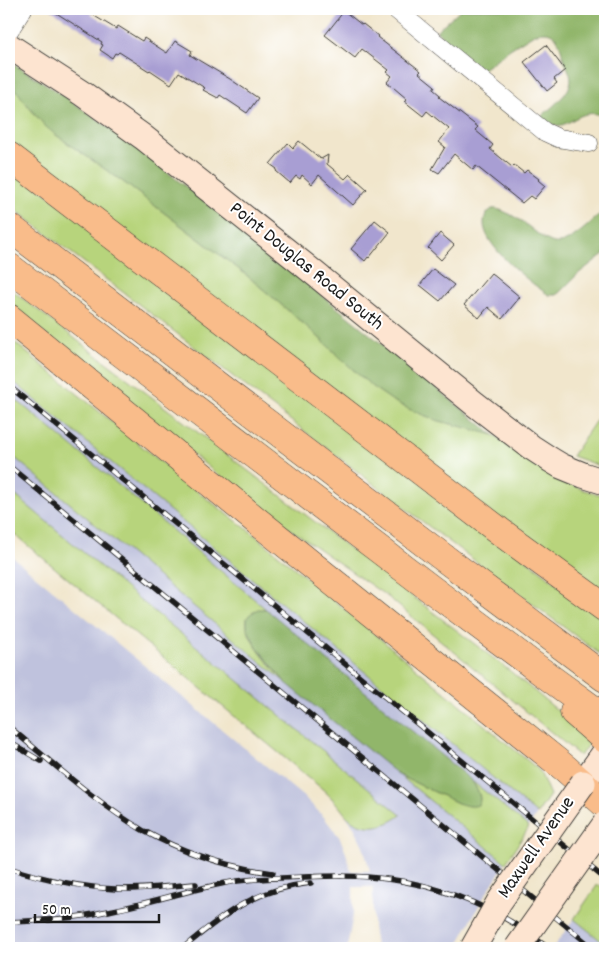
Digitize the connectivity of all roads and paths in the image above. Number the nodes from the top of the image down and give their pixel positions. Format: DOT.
graph roads {
  1 [pos="23,9"];
  2 [pos="395,9"];
  3 [pos="9,31"];
  4 [pos="9,46"];
  5 [pos="589,143"];
  6 [pos="9,156"];
  7 [pos="9,226"];
  8 [pos="9,267"];
  9 [pos="9,318"];
  10 [pos="605,482"];
  11 [pos="431,589"];
  12 [pos="605,608"];
  13 [pos="605,678"];
  14 [pos="605,718"];
  15 [pos="605,739"];
  16 [pos="605,752"];
  17 [pos="582,783"];
  18 [pos="605,804"];
  19 [pos="605,824"];
  20 [pos="473,948"];
  21 [pos="517,948"];
  1 -- 3 [label="street"];
  2 -- 5 [label="street"];
  4 -- 10 [label="street, Point Douglas Road South"];
  6 -- 12 [label="highway"];
  7 -- 13 [label="highway"];
  8 -- 11 [label="highway"];
  9 -- 17 [label="highway"];
  11 -- 14 [label="highway"];
  11 -- 15 [label="highway"];
  16 -- 17 [label="street, Maxwell Avenue"];
  17 -- 18 [label="highway"];
  17 -- 20 [label="street, Maxwell Avenue, bridge"];
  19 -- 21 [label="street, Maxwell Avenue, bridge"];
}
